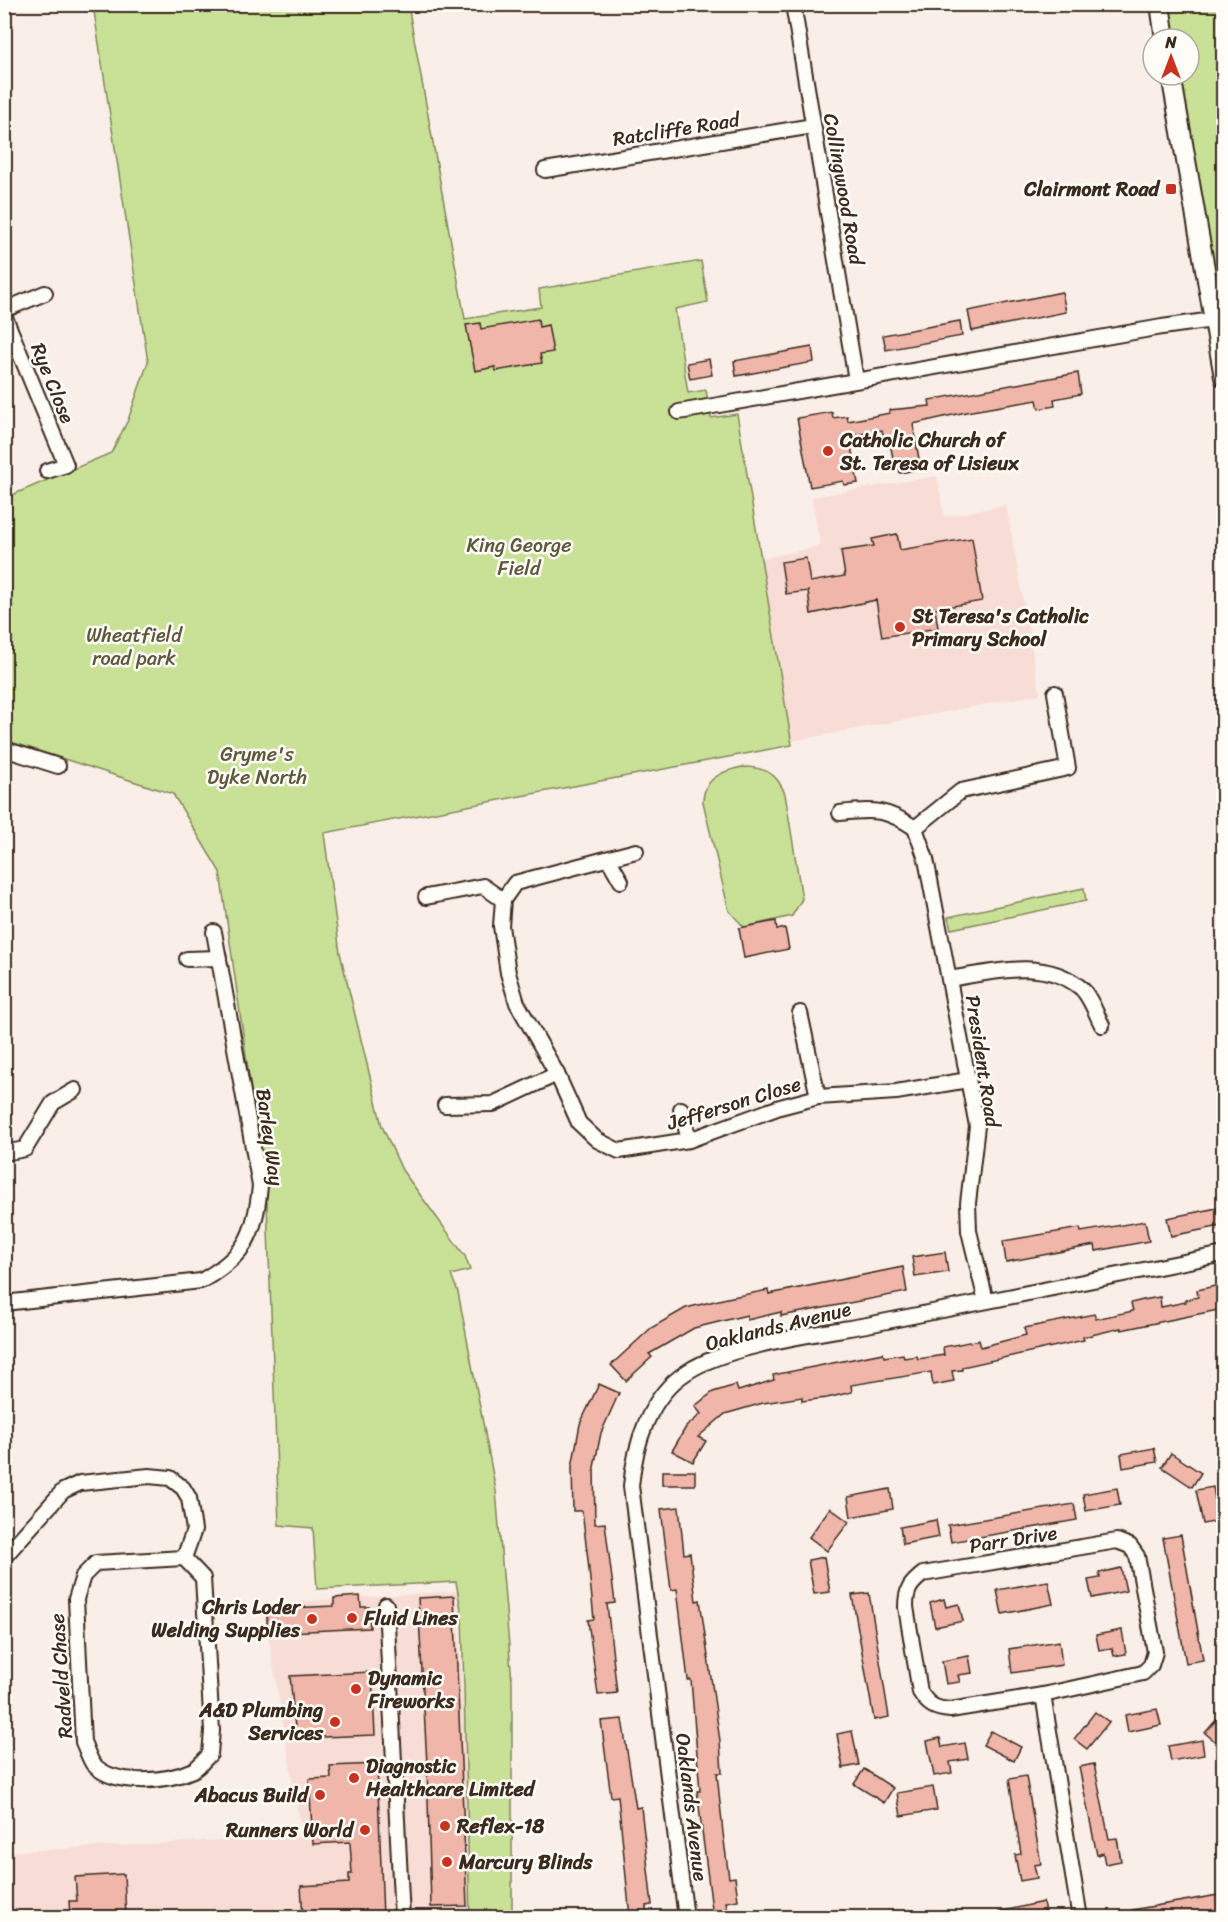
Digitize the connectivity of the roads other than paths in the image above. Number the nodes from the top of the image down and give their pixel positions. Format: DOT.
graph roads {
  1 [pos="793,4"];
  2 [pos="1160,4"];
  3 [pos="1164,27"];
  4 [pos="1173,87"];
  5 [pos="813,126"];
  6 [pos="545,170"];
  7 [pos="45,293"];
  8 [pos="4,310"];
  9 [pos="4,315"];
  10 [pos="1213,320"];
  11 [pos="1224,377"];
  12 [pos="856,380"];
  13 [pos="679,412"];
  14 [pos="47,471"];
  15 [pos="1055,693"];
  16 [pos="4,749"];
  17 [pos="58,766"];
  18 [pos="840,813"];
  19 [pos="915,828"];
  20 [pos="636,851"];
  21 [pos="609,860"];
  22 [pos="621,881"];
  23 [pos="426,897"];
  24 [pos="503,900"];
  25 [pos="214,932"];
  26 [pos="219,958"];
  27 [pos="187,959"];
  28 [pos="950,979"];
  29 [pos="800,1013"];
  30 [pos="1102,1025"];
  31 [pos="557,1074"];
  32 [pos="968,1080"];
  33 [pos="75,1090"];
  34 [pos="818,1097"];
  35 [pos="445,1105"];
  36 [pos="681,1109"];
  37 [pos="689,1140"];
  38 [pos="4,1153"];
  39 [pos="1224,1254"];
  40 [pos="986,1301"];
  41 [pos="4,1303"];
  42 [pos="4,1557"];
  43 [pos="184,1558"];
  44 [pos="386,1605"];
  45 [pos="1043,1695"];
  46 [pos="402,1917"];
  47 [pos="686,1917"];
  48 [pos="1080,1917"];
  1 -- 5 [label="street, Collingwood Road"];
  2 -- 3 [label="street"];
  4 -- 10 [label="street"];
  5 -- 6 [label="street, Ratcliffe Road"];
  5 -- 12 [label="street, Collingwood Road"];
  7 -- 8 [label="street"];
  9 -- 14 [label="street, Rye Close"];
  10 -- 11 [label="street"];
  10 -- 12 [label="street"];
  12 -- 13 [label="street"];
  15 -- 19 [label="street"];
  16 -- 17 [label="street"];
  18 -- 19 [label="street"];
  19 -- 28 [label="street, President Road"];
  20 -- 21 [label="street"];
  21 -- 22 [label="street"];
  21 -- 24 [label="street"];
  23 -- 24 [label="street"];
  24 -- 31 [label="street, Jefferson Close"];
  25 -- 26 [label="street, Barley Way"];
  26 -- 27 [label="street"];
  26 -- 41 [label="street, Barley Way"];
  28 -- 30 [label="street"];
  28 -- 32 [label="street, President Road"];
  29 -- 34 [label="street"];
  31 -- 35 [label="street"];
  31 -- 37 [label="street, Jefferson Close"];
  32 -- 34 [label="street, Jefferson Close"];
  32 -- 40 [label="street, President Road"];
  33 -- 38 [label="street"];
  34 -- 37 [label="street, Jefferson Close"];
  36 -- 37 [label="street"];
  39 -- 40 [label="street, Oaklands Avenue"];
  40 -- 47 [label="street, Oaklands Avenue"];
  42 -- 43 [label="street"];
  43 -- 43 [label="street, Radveld Chase"];
  44 -- 46 [label="street"];
  45 -- 45 [label="street, Parr Drive"];
  45 -- 48 [label="street"];
}
